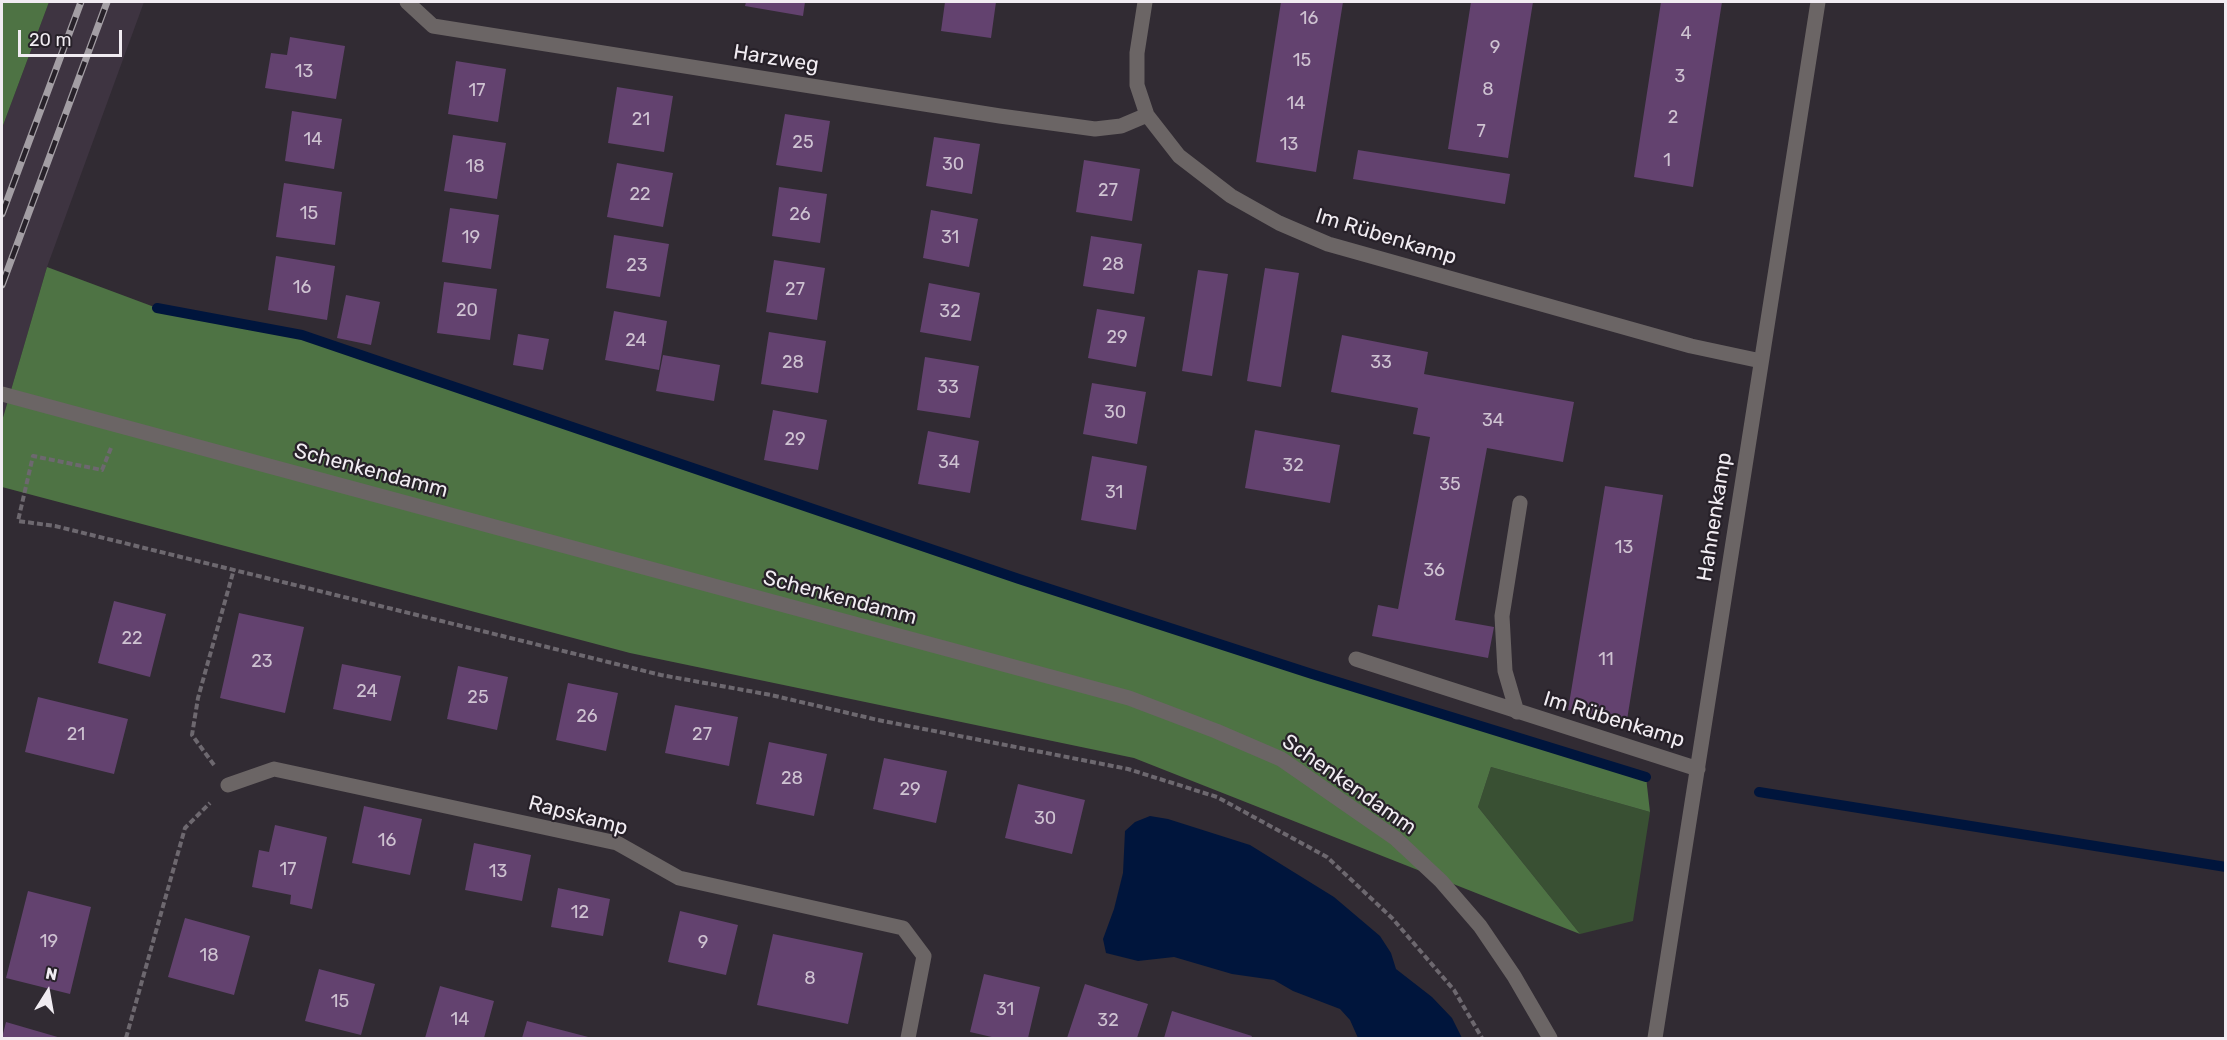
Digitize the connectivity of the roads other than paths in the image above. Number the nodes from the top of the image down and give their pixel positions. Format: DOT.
graph roads {
  1 [pos="406,2"];
  2 [pos="1145,2"];
  3 [pos="1818,2"];
  4 [pos="1147,115"];
  5 [pos="1761,361"];
  6 [pos="2,393"];
  7 [pos="1520,503"];
  8 [pos="1356,659"];
  9 [pos="1517,712"];
  10 [pos="1698,769"];
  11 [pos="228,785"];
  12 [pos="908,1038"];
  13 [pos="1550,1038"];
  14 [pos="1655,1038"];
  1 -- 4 [label="street, Harzweg"];
  2 -- 4 [label="street, Im Rübenkamp"];
  3 -- 5 [label="street, Hahnenkamp"];
  4 -- 5 [label="street, Im Rübenkamp"];
  5 -- 10 [label="street, Hahnenkamp"];
  6 -- 13 [label="street, Schenkendamm"];
  7 -- 9 [label="street, Im Rübenkamp"];
  8 -- 9 [label="street, Im Rübenkamp"];
  9 -- 10 [label="street, Im Rübenkamp"];
  10 -- 14 [label="street, Hahnenkamp"];
  11 -- 12 [label="street, Rapskamp"];
}
